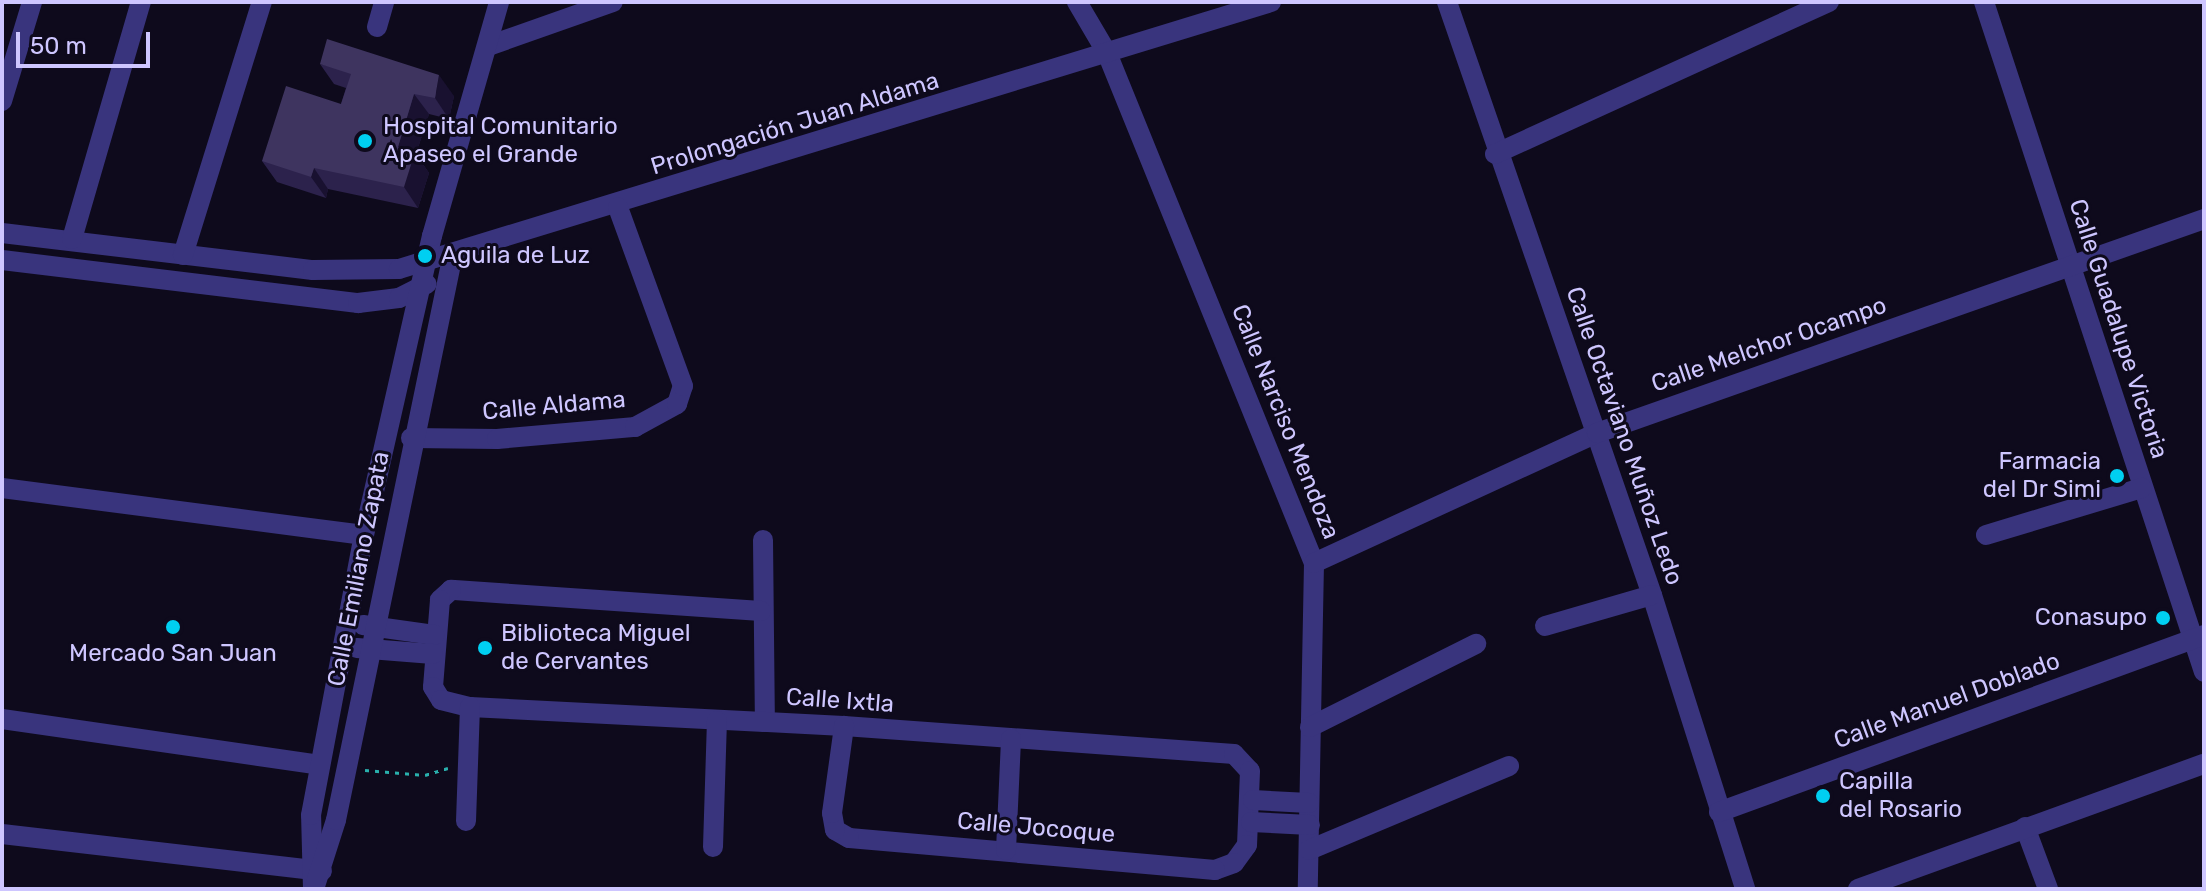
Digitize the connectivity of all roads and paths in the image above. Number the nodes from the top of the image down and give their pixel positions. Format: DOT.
graph roads {
  1 [pos="32,2"];
  2 [pos="141,2"];
  3 [pos="262,2"];
  4 [pos="384,2"];
  5 [pos="499,2"];
  6 [pos="613,2"];
  7 [pos="1077,2"];
  8 [pos="1271,2"];
  9 [pos="1447,2"];
  10 [pos="1829,2"];
  11 [pos="1984,2"];
  12 [pos="377,27"];
  13 [pos="491,45"];
  14 [pos="1107,53"];
  15 [pos="2,101"];
  16 [pos="1495,154"];
  17 [pos="618,207"];
  18 [pos="2204,219"];
  19 [pos="2,233"];
  20 [pos="432,236"];
  21 [pos="72,239"];
  22 [pos="183,255"];
  23 [pos="452,259"];
  24 [pos="2,260"];
  25 [pos="427,263"];
  26 [pos="2070,266"];
  27 [pos="420,289"];
  28 [pos="1597,433"];
  29 [pos="411,438"];
  30 [pos="2,488"];
  31 [pos="2142,488"];
  32 [pos="364,535"];
  33 [pos="1986,535"];
  34 [pos="763,540"];
  35 [pos="1314,563"];
  36 [pos="1652,595"];
  37 [pos="761,611"];
  38 [pos="351,624"];
  39 [pos="1545,626"];
  40 [pos="373,627"];
  41 [pos="2199,637"];
  42 [pos="434,644"];
  43 [pos="1476,644"];
  44 [pos="346,645"];
  45 [pos="370,651"];
  46 [pos="2204,672"];
  47 [pos="470,707"];
  48 [pos="2,719"];
  49 [pos="717,721"];
  50 [pos="765,722"];
  51 [pos="844,726"];
  52 [pos="1310,727"];
  53 [pos="1011,739"];
  54 [pos="467,763"];
  55 [pos="2204,764"];
  56 [pos="320,765"];
  57 [pos="1509,766"];
  58 [pos="345,768"];
  59 [pos="1253,800"];
  60 [pos="1309,803"];
  61 [pos="1719,812"];
  62 [pos="466,821"];
  63 [pos="1251,822"];
  64 [pos="1310,825"];
  65 [pos="2025,827"];
  66 [pos="2,834"];
  67 [pos="713,847"];
  68 [pos="1006,850"];
  69 [pos="1309,850"];
  70 [pos="314,880"];
  71 [pos="1308,889"];
  72 [pos="1745,889"];
  73 [pos="1858,889"];
  74 [pos="2048,889"];
  1 -- 15 [label="street"];
  2 -- 21 [label="street"];
  3 -- 22 [label="street"];
  4 -- 12 [label="street"];
  5 -- 13 [label="street, Calle Emiliano Zapata"];
  6 -- 13 [label="street"];
  7 -- 14 [label="street, Calle Narciso Mendoza"];
  8 -- 14 [label="street, Prolongación Juan Aldama"];
  9 -- 16 [label="street, Calle Octaviano Muñoz Ledo"];
  10 -- 16 [label="street"];
  11 -- 26 [label="street, Calle Guadalupe Victoria"];
  13 -- 20 [label="street, Calle Emiliano Zapata"];
  14 -- 17 [label="street, Prolongación Juan Aldama"];
  14 -- 35 [label="street, Calle Narciso Mendoza"];
  16 -- 28 [label="street, Calle Octaviano Muñoz Ledo"];
  17 -- 23 [label="street, Prolongación Juan Aldama"];
  17 -- 29 [label="street, Calle Aldama"];
  18 -- 26 [label="street, Calle Melchor Ocampo"];
  19 -- 21 [label="street, Prolongación Juan Aldama"];
  20 -- 23 [label="street"];
  20 -- 25 [label="street, Calle Emiliano Zapata"];
  21 -- 22 [label="street, Prolongación Juan Aldama"];
  22 -- 25 [label="street, Prolongación Juan Aldama"];
  23 -- 25 [label="street, Prolongación Juan Aldama"];
  23 -- 27 [label="street, Prolongación Juan Aldama"];
  23 -- 29 [label="street, Calle Emiliano Zapata"];
  24 -- 27 [label="street"];
  25 -- 27 [label="street, Calle Emiliano Zapata"];
  26 -- 28 [label="street, Calle Melchor Ocampo"];
  26 -- 31 [label="street, Calle Guadalupe Victoria"];
  27 -- 32 [label="street, Calle Emiliano Zapata"];
  28 -- 35 [label="street, Calle Melchor Ocampo"];
  28 -- 36 [label="street, Calle Octaviano Muñoz Ledo"];
  29 -- 40 [label="street, Calle Emiliano Zapata"];
  30 -- 32 [label="street"];
  31 -- 33 [label="street"];
  31 -- 41 [label="street, Calle Guadalupe Victoria"];
  32 -- 38 [label="street, Calle Emiliano Zapata"];
  34 -- 37 [label="street"];
  35 -- 52 [label="street, Calle Narciso Mendoza"];
  36 -- 39 [label="street"];
  36 -- 61 [label="street, Calle Octaviano Muñoz Ledo"];
  37 -- 42 [label="street"];
  37 -- 50 [label="street"];
  38 -- 40 [label="street"];
  38 -- 44 [label="street, Calle Emiliano Zapata"];
  40 -- 42 [label="street"];
  40 -- 45 [label="street, Calle Emiliano Zapata"];
  41 -- 46 [label="street, Calle Guadalupe Victoria"];
  41 -- 61 [label="street, Calle Manuel Doblado"];
  42 -- 45 [label="street"];
  42 -- 47 [label="street, Calle Ixtla"];
  43 -- 52 [label="street"];
  44 -- 45 [label="street"];
  44 -- 56 [label="street, Calle Emiliano Zapata"];
  45 -- 58 [label="street, Calle Emiliano Zapata"];
  47 -- 49 [label="street, Calle Ixtla"];
  47 -- 54 [label="street"];
  48 -- 56 [label="street"];
  49 -- 50 [label="street, Calle Ixtla"];
  49 -- 67 [label="street"];
  50 -- 51 [label="street, Calle Ixtla"];
  51 -- 53 [label="street, Calle Ixtla"];
  51 -- 68 [label="street, Calle Jocoque"];
  52 -- 60 [label="street, Calle Narciso Mendoza"];
  53 -- 59 [label="street, Calle Ixtla"];
  53 -- 68 [label="street"];
  54 -- 58 [label="path"];
  54 -- 62 [label="street"];
  55 -- 65 [label="street"];
  56 -- 70 [label="street, Calle Emiliano Zapata"];
  57 -- 69 [label="street"];
  58 -- 70 [label="street, Calle Emiliano Zapata"];
  59 -- 60 [label="street"];
  59 -- 63 [label="street"];
  60 -- 64 [label="street, Calle Narciso Mendoza"];
  61 -- 72 [label="street, Calle Octaviano Muñoz Ledo"];
  63 -- 64 [label="street"];
  63 -- 68 [label="street, Calle Jocoque"];
  64 -- 69 [label="street, Calle Narciso Mendoza"];
  65 -- 73 [label="street"];
  65 -- 74 [label="street"];
  66 -- 70 [label="street"];
  69 -- 71 [label="street, Calle Narciso Mendoza"];
}
